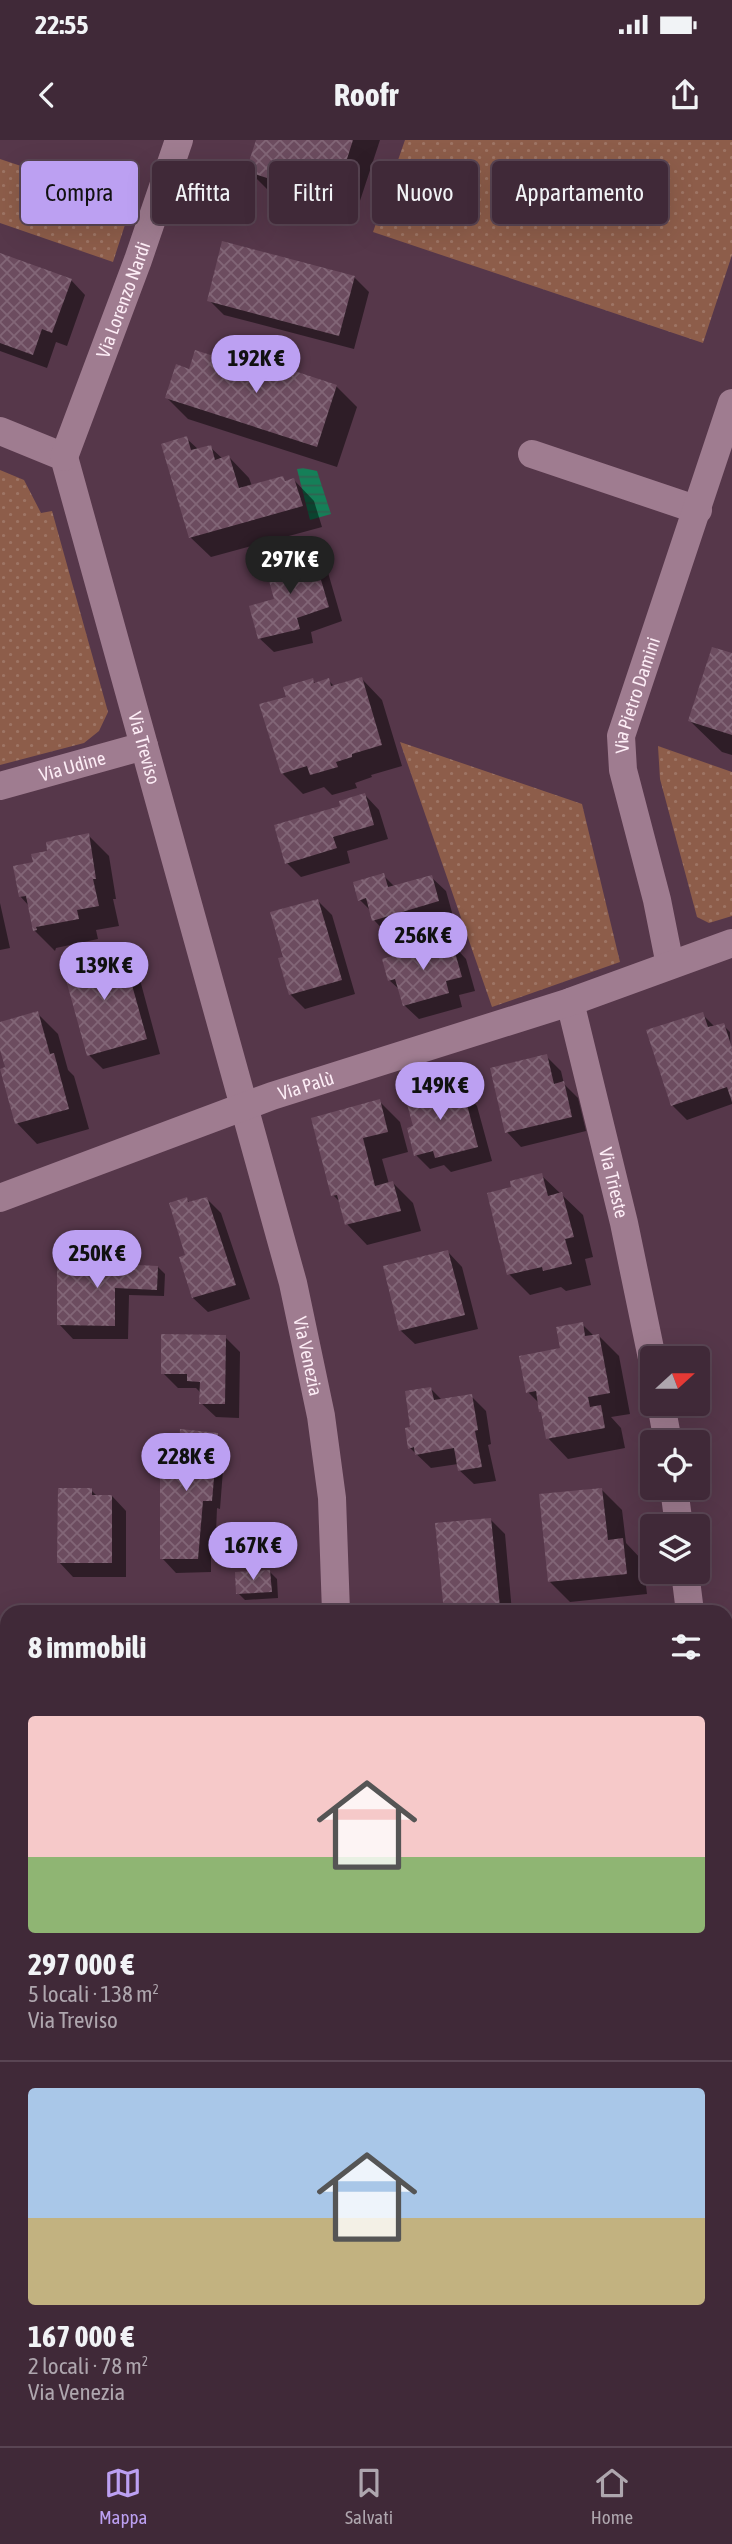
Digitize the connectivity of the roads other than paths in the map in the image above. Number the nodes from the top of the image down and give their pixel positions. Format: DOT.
graph roads {
  1 [pos="179,140"];
  2 [pos="732,403"];
  3 [pos="0,431"];
  4 [pos="532,454"];
  5 [pos="64,457"];
  6 [pos="698,510"];
  7 [pos="144,746"];
  8 [pos="0,786"];
  9 [pos="732,943"];
  10 [pos="670,964"];
  11 [pos="570,1002"];
  12 [pos="244,1106"];
  13 [pos="0,1198"];
  14 [pos="649,1346"];
  15 [pos="686,1584"];
  16 [pos="336,1605"];
  17 [pos="689,1605"];
  1 -- 5 [label="street, Via Lorenzo Nardi"];
  2 -- 6 [label="street, Via Pietro Damini"];
  3 -- 5 [label="street"];
  4 -- 6 [label="street"];
  5 -- 7 [label="street, Via Treviso"];
  6 -- 10 [label="street, Via Pietro Damini"];
  7 -- 8 [label="street, Via Udine"];
  7 -- 12 [label="street, Via Treviso"];
  9 -- 10 [label="street, Via Palù"];
  10 -- 11 [label="street, Via Palù"];
  11 -- 12 [label="street, Via Palù"];
  11 -- 14 [label="street, Via Trieste"];
  12 -- 13 [label="street, Via Palù"];
  12 -- 16 [label="street, Via Venezia"];
  15 -- 17 [label="street"];
}
